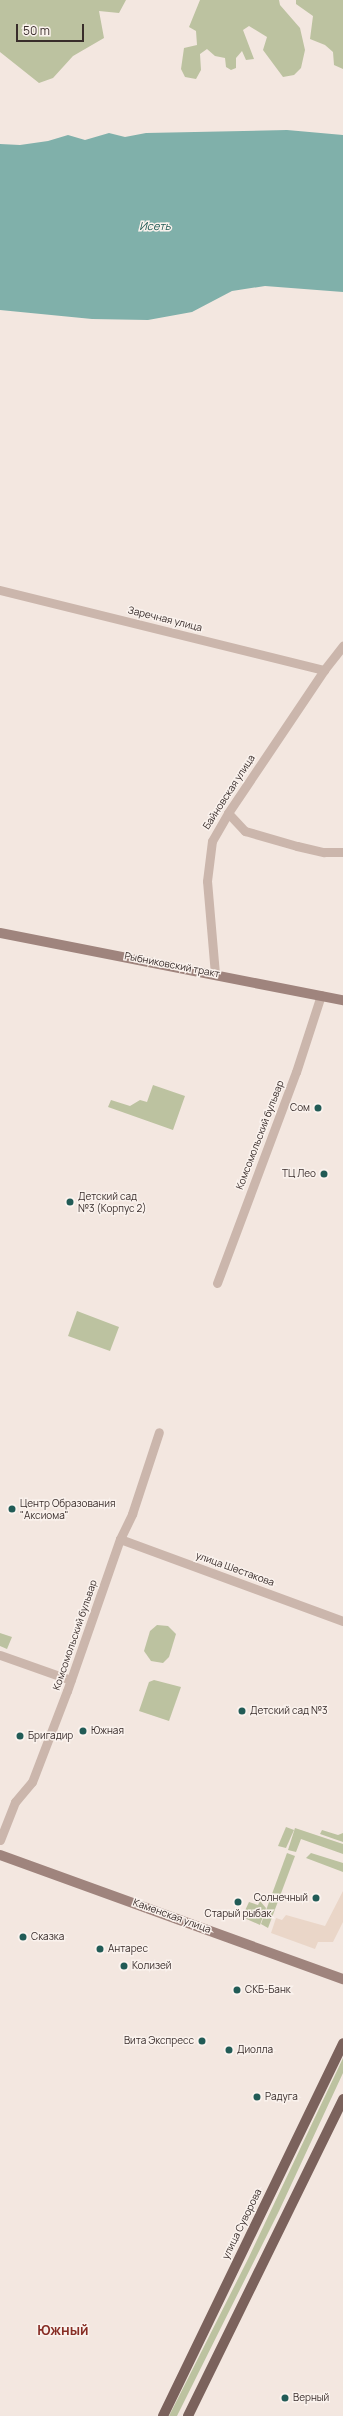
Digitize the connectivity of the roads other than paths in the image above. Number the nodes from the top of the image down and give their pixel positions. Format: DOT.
graph roads {
  1 [pos="0,590"];
  2 [pos="343,646"];
  3 [pos="324,670"];
  4 [pos="228,812"];
  5 [pos="343,852"];
  6 [pos="0,933"];
  7 [pos="215,974"];
  8 [pos="320,995"];
  9 [pos="343,1000"];
  10 [pos="217,1283"];
  11 [pos="159,1432"];
  12 [pos="120,1539"];
  13 [pos="343,1620"];
  14 [pos="0,1655"];
  15 [pos="71,1680"];
  16 [pos="0,1840"];
  17 [pos="0,1855"];
  18 [pos="343,1979"];
  19 [pos="343,2043"];
  20 [pos="343,2099"];
  21 [pos="163,2416"];
  22 [pos="188,2416"];
  1 -- 3 [label="street, Заречная улица"];
  2 -- 3 [label="street, Байновская улица"];
  3 -- 4 [label="street, Байновская улица"];
  4 -- 5 [label="street"];
  4 -- 7 [label="street, Байновская улица"];
  6 -- 7 [label="street, Рыбниковский тракт"];
  7 -- 8 [label="street, Рыбниковский тракт"];
  8 -- 9 [label="street, Рыбниковский тракт"];
  8 -- 10 [label="street, Комсомольский бульвар"];
  11 -- 12 [label="street, Комсомольский бульвар"];
  12 -- 13 [label="street, улица Шестакова"];
  12 -- 15 [label="street, Комсомольский бульвар"];
  14 -- 15 [label="street"];
  15 -- 16 [label="street, Комсомольский бульвар"];
  17 -- 18 [label="street, Каменская улица"];
  19 -- 21 [label="main road, улица Суворова"];
  20 -- 22 [label="main road"];
}
